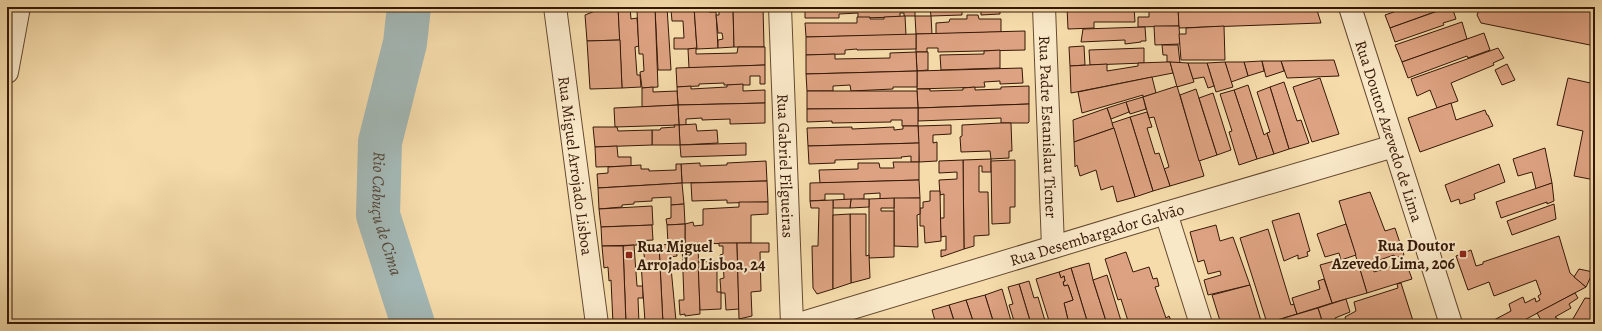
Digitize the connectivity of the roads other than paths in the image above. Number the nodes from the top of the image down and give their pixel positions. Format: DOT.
graph roads {
  1 [pos="19,7"];
  2 [pos="555,7"];
  3 [pos="780,7"];
  4 [pos="1044,7"];
  5 [pos="1350,7"];
  6 [pos="7,72"];
  7 [pos="1394,146"];
  8 [pos="1166,213"];
  9 [pos="1053,247"];
  10 [pos="597,324"];
  11 [pos="792,324"];
  12 [pos="799,324"];
  13 [pos="1201,324"];
  14 [pos="1451,324"];
  1 -- 6 [label="street"];
  2 -- 10 [label="street, Rua Miguel Arrojado Lisboa"];
  3 -- 11 [label="street, Rua Gabriel Filgueiras"];
  4 -- 9 [label="street, Rua Padre Estanislau Ticner"];
  5 -- 7 [label="street, Rua Doutor Azevedo de Lima"];
  7 -- 8 [label="street, Rua Desembargador Galvão"];
  7 -- 14 [label="street, Rua Doutor Azevedo de Lima"];
  8 -- 9 [label="street, Rua Desembargador Galvão"];
  8 -- 13 [label="street"];
  9 -- 12 [label="street, Rua Desembargador Galvão"];
}
